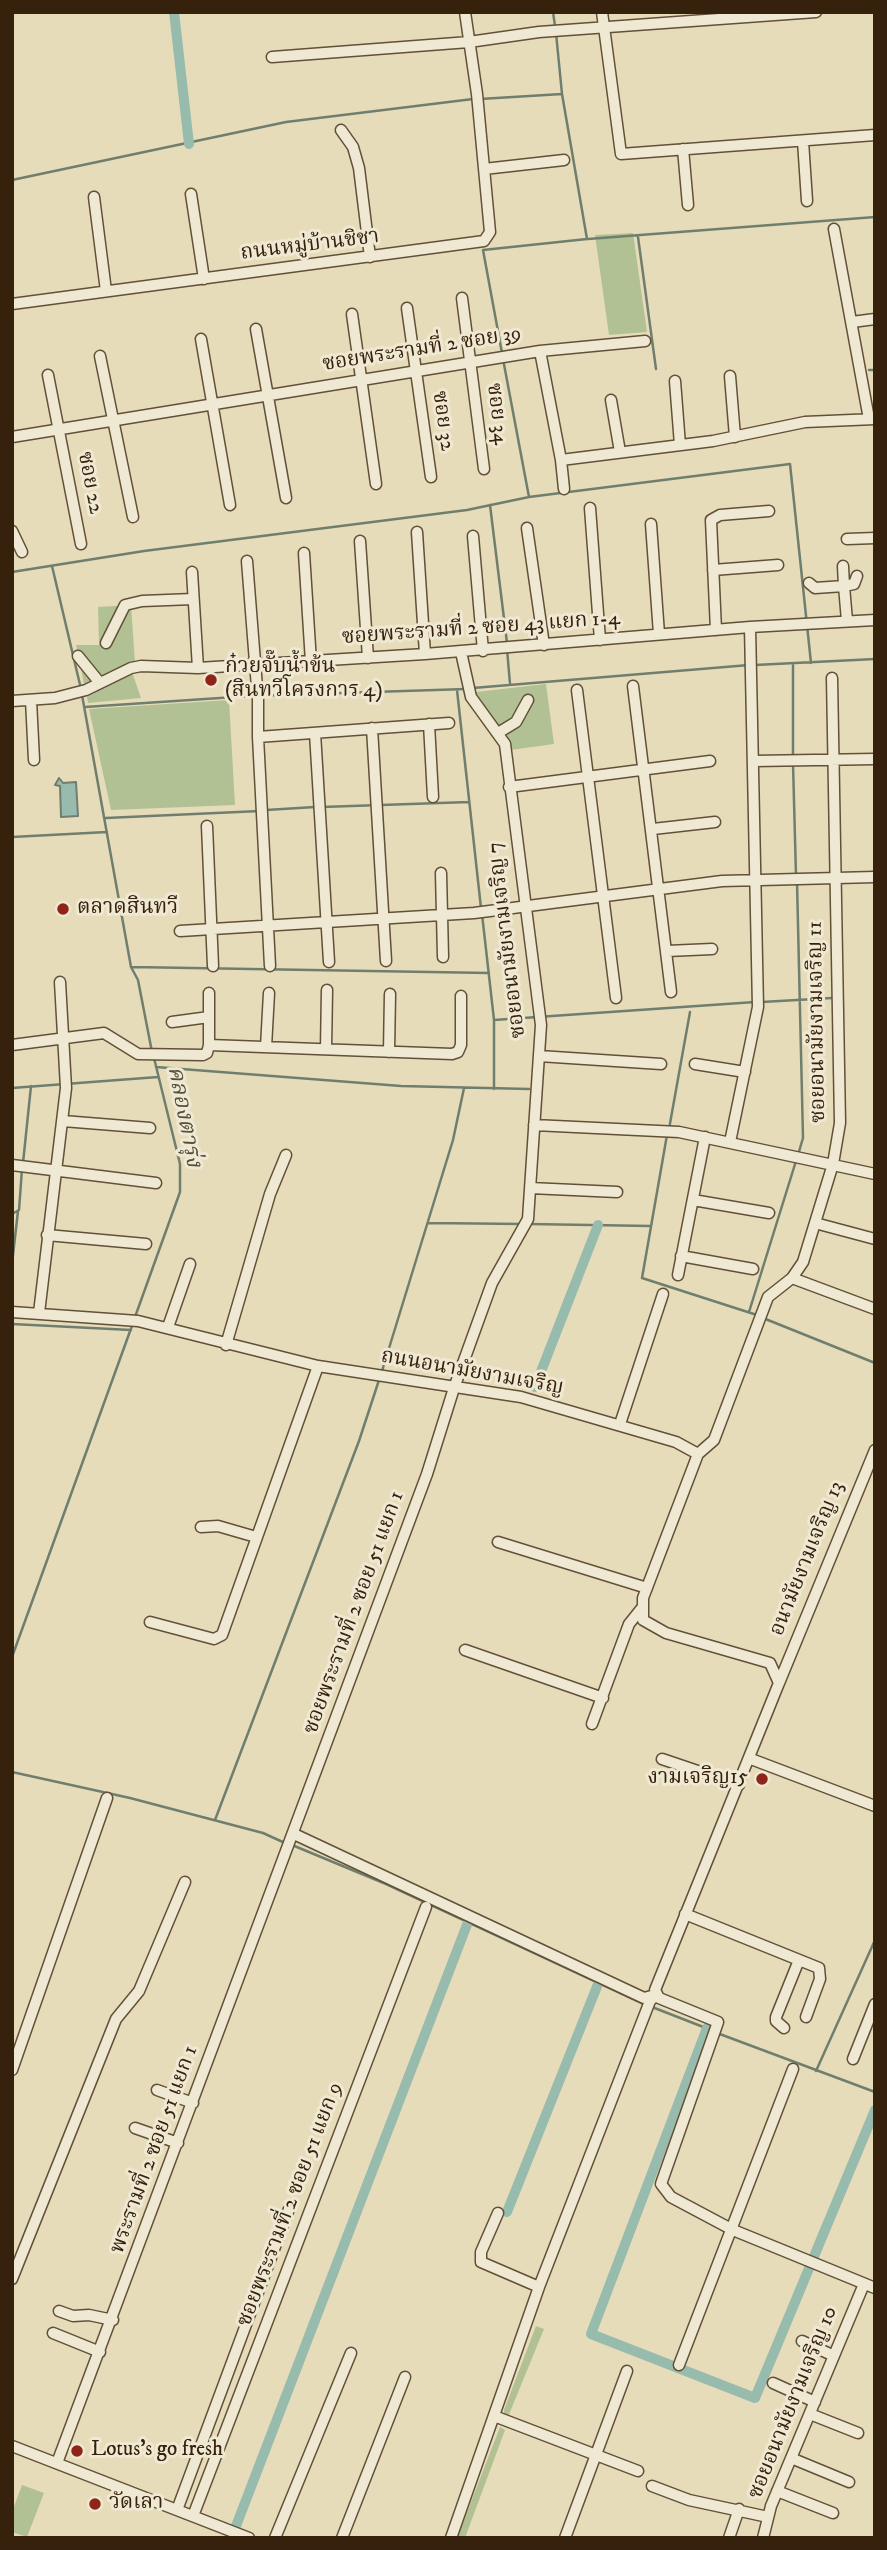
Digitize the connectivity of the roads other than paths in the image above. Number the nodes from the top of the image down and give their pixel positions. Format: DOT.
graph roads {
  1 [pos="465,12"];
  2 [pos="602,12"];
  3 [pos="815,12"];
  4 [pos="711,16"];
  5 [pos="604,28"];
  6 [pos="469,42"];
  7 [pos="272,57"];
  8 [pos="341,130"];
  9 [pos="875,135"];
  10 [pos="803,141"];
  11 [pos="683,149"];
  12 [pos="564,160"];
  13 [pos="484,169"];
  14 [pos="191,194"];
  15 [pos="94,197"];
  16 [pos="807,201"];
  17 [pos="688,205"];
  18 [pos="834,229"];
  19 [pos="370,257"];
  20 [pos="204,279"];
  21 [pos="106,291"];
  22 [pos="462,298"];
  23 [pos="12,304"];
  24 [pos="407,308"];
  25 [pos="352,314"];
  26 [pos="875,319"];
  27 [pos="852,322"];
  28 [pos="256,330"];
  29 [pos="201,339"];
  30 [pos="645,341"];
  31 [pos="540,351"];
  32 [pos="100,356"];
  33 [pos="471,363"];
  34 [pos="416,371"];
  35 [pos="48,376"];
  36 [pos="730,376"];
  37 [pos="361,378"];
  38 [pos="675,380"];
  39 [pos="268,395"];
  40 [pos="611,400"];
  41 [pos="212,404"];
  42 [pos="872,419"];
  43 [pos="113,422"];
  44 [pos="58,430"];
  45 [pos="12,437"];
  46 [pos="735,437"];
  47 [pos="680,445"];
  48 [pos="620,452"];
  49 [pos="561,460"];
  50 [pos="484,469"];
  51 [pos="431,477"];
  52 [pos="376,484"];
  53 [pos="564,489"];
  54 [pos="286,498"];
  55 [pos="229,505"];
  56 [pos="590,508"];
  57 [pos="769,511"];
  58 [pos="133,517"];
  59 [pos="651,524"];
  60 [pos="527,528"];
  61 [pos="12,531"];
  62 [pos="417,531"];
  63 [pos="474,536"];
  64 [pos="875,538"];
  65 [pos="848,539"];
  66 [pos="360,541"];
  67 [pos="81,544"];
  68 [pos="22,551"];
  69 [pos="304,553"];
  70 [pos="247,561"];
  71 [pos="778,565"];
  72 [pos="843,566"];
  73 [pos="713,570"];
  74 [pos="192,572"];
  75 [pos="857,576"];
  76 [pos="809,583"];
  77 [pos="844,586"];
  78 [pos="193,598"];
  79 [pos="875,620"];
  80 [pos="847,621"];
  81 [pos="750,626"];
  82 [pos="716,629"];
  83 [pos="659,634"];
  84 [pos="600,640"];
  85 [pos="106,643"];
  86 [pos="544,645"];
  87 [pos="483,651"];
  88 [pos="461,652"];
  89 [pos="425,654"];
  90 [pos="78,656"];
  91 [pos="368,658"];
  92 [pos="311,662"];
  93 [pos="253,665"];
  94 [pos="198,668"];
  95 [pos="832,678"];
  96 [pos="100,683"];
  97 [pos="633,687"];
  98 [pos="577,690"];
  99 [pos="31,700"];
  100 [pos="528,700"];
  101 [pos="12,701"];
  102 [pos="449,723"];
  103 [pos="429,724"];
  104 [pos="372,728"];
  105 [pos="315,733"];
  106 [pos="498,733"];
  107 [pos="258,737"];
  108 [pos="875,759"];
  109 [pos="34,760"];
  110 [pos="833,760"];
  111 [pos="710,761"];
  112 [pos="754,761"];
  113 [pos="645,770"];
  114 [pos="588,777"];
  115 [pos="509,787"];
  116 [pos="433,797"];
  117 [pos="715,822"];
  118 [pos="207,826"];
  119 [pos="653,829"];
  120 [pos="441,873"];
  121 [pos="875,877"];
  122 [pos="835,878"];
  123 [pos="756,879"];
  124 [pos="660,889"];
  125 [pos="603,896"];
  126 [pos="524,906"];
  127 [pos="442,916"];
  128 [pos="385,919"];
  129 [pos="327,922"];
  130 [pos="270,926"];
  131 [pos="212,928"];
  132 [pos="180,931"];
  133 [pos="712,949"];
  134 [pos="667,951"];
  135 [pos="443,957"];
  136 [pos="386,961"];
  137 [pos="329,962"];
  138 [pos="213,966"];
  139 [pos="270,966"];
  140 [pos="60,982"];
  141 [pos="327,990"];
  142 [pos="671,992"];
  143 [pos="209,993"];
  144 [pos="269,993"];
  145 [pos="390,993"];
  146 [pos="461,996"];
  147 [pos="616,998"];
  148 [pos="209,1017"];
  149 [pos="172,1022"];
  150 [pos="65,1038"];
  151 [pos="12,1045"];
  152 [pos="209,1045"];
  153 [pos="265,1047"];
  154 [pos="326,1049"];
  155 [pos="388,1052"];
  156 [pos="539,1056"];
  157 [pos="661,1064"];
  158 [pos="695,1064"];
  159 [pos="745,1072"];
  160 [pos="63,1121"];
  161 [pos="534,1125"];
  162 [pos="149,1128"];
  163 [pos="705,1137"];
  164 [pos="730,1142"];
  165 [pos="286,1155"];
  166 [pos="833,1164"];
  167 [pos="13,1165"];
  168 [pos="58,1169"];
  169 [pos="875,1174"];
  170 [pos="156,1183"];
  171 [pos="530,1188"];
  172 [pos="617,1192"];
  173 [pos="693,1200"];
  174 [pos="769,1213"];
  175 [pos="816,1223"];
  176 [pos="47,1235"];
  177 [pos="875,1239"];
  178 [pos="146,1244"];
  179 [pos="681,1256"];
  180 [pos="190,1264"];
  181 [pos="753,1269"];
  182 [pos="678,1275"];
  183 [pos="792,1278"];
  184 [pos="663,1294"];
  185 [pos="875,1309"];
  186 [pos="14,1312"];
  187 [pos="39,1313"];
  188 [pos="168,1327"];
  189 [pos="226,1345"];
  190 [pos="318,1366"];
  191 [pos="454,1388"];
  192 [pos="620,1424"];
  193 [pos="875,1451"];
  194 [pos="698,1454"];
  195 [pos="201,1527"];
  196 [pos="256,1537"];
  197 [pos="498,1542"];
  198 [pos="647,1588"];
  199 [pos="641,1609"];
  200 [pos="150,1622"];
  201 [pos="465,1650"];
  202 [pos="779,1683"];
  203 [pos="603,1698"];
  204 [pos="592,1724"];
  205 [pos="662,1759"];
  206 [pos="751,1759"];
  207 [pos="739,1785"];
  208 [pos="107,1798"];
  209 [pos="875,1806"];
  210 [pos="293,1836"];
  211 [pos="288,1850"];
  212 [pos="185,1882"];
  213 [pos="426,1908"];
  214 [pos="685,1914"];
  215 [pos="799,1960"];
  216 [pos="656,1995"];
  217 [pos="875,2004"];
  218 [pos="806,2017"];
  219 [pos="784,2028"];
  220 [pos="853,2059"];
  221 [pos="793,2069"];
  222 [pos="12,2070"];
  223 [pos="157,2090"];
  224 [pos="193,2103"];
  225 [pos="135,2128"];
  226 [pos="178,2143"];
  227 [pos="289,2209"];
  228 [pos="498,2213"];
  229 [pos="733,2230"];
  230 [pos="12,2279"];
  231 [pos="864,2284"];
  232 [pos="539,2287"];
  233 [pos="875,2288"];
  234 [pos="59,2311"];
  235 [pos="113,2320"];
  236 [pos="53,2333"];
  237 [pos="802,2341"];
  238 [pos="100,2352"];
  239 [pos="351,2353"];
  240 [pos="834,2356"];
  241 [pos="679,2365"];
  242 [pos="627,2371"];
  243 [pos="405,2377"];
  244 [pos="773,2383"];
  245 [pos="815,2402"];
  246 [pos="810,2414"];
  247 [pos="494,2416"];
  248 [pos="858,2433"];
  249 [pos="12,2446"];
  250 [pos="594,2455"];
  251 [pos="791,2458"];
  252 [pos="57,2463"];
  253 [pos="638,2471"];
  254 [pos="849,2482"];
  255 [pos="652,2486"];
  256 [pos="777,2491"];
  257 [pos="739,2509"];
  258 [pos="177,2510"];
  259 [pos="833,2513"];
  260 [pos="193,2516"];
  261 [pos="768,2517"];
  262 [pos="249,2538"];
  263 [pos="275,2538"];
  264 [pos="342,2538"];
  265 [pos="451,2538"];
  266 [pos="565,2538"];
  267 [pos="729,2538"];
  268 [pos="763,2538"];
  1 -- 6 [label="street"];
  2 -- 5 [label="street"];
  3 -- 4 [label="street"];
  4 -- 5 [label="street"];
  5 -- 6 [label="street"];
  5 -- 11 [label="street"];
  6 -- 7 [label="street"];
  6 -- 13 [label="street, ถนนหมู่บ้านชิชา"];
  8 -- 19 [label="street"];
  9 -- 10 [label="street"];
  10 -- 11 [label="street"];
  10 -- 16 [label="street"];
  11 -- 17 [label="street"];
  12 -- 13 [label="street"];
  13 -- 19 [label="street, ถนนหมู่บ้านชิชา"];
  14 -- 20 [label="street"];
  15 -- 21 [label="street"];
  18 -- 27 [label="street"];
  19 -- 20 [label="street, ถนนหมู่บ้านชิชา"];
  20 -- 21 [label="street, ถนนหมู่บ้านชิชา"];
  21 -- 23 [label="street, ถนนหมู่บ้านชิชา"];
  22 -- 33 [label="street, ซอย 34"];
  24 -- 34 [label="street, ซอย 32"];
  25 -- 37 [label="street"];
  26 -- 27 [label="street"];
  27 -- 42 [label="street"];
  28 -- 39 [label="street"];
  29 -- 41 [label="street"];
  30 -- 31 [label="street"];
  31 -- 33 [label="street, ซอยพระรามที่ 2 ซอย 39"];
  31 -- 49 [label="street, ซอยพระรามที่ 2 ซอย 39"];
  32 -- 43 [label="street"];
  33 -- 34 [label="street, ซอยพระรามที่ 2 ซอย 39"];
  33 -- 50 [label="street, ซอย 34"];
  34 -- 37 [label="street, ซอยพระรามที่ 2 ซอย 39"];
  34 -- 51 [label="street, ซอย 32"];
  35 -- 44 [label="street, ซอย 22"];
  36 -- 46 [label="street"];
  37 -- 39 [label="street, ซอยพระรามที่ 2 ซอย 39"];
  37 -- 52 [label="street"];
  38 -- 47 [label="street"];
  39 -- 41 [label="street, ซอยพระรามที่ 2 ซอย 39"];
  39 -- 54 [label="street"];
  40 -- 48 [label="street"];
  41 -- 43 [label="street, ซอยพระรามที่ 2 ซอย 39"];
  41 -- 55 [label="street"];
  42 -- 46 [label="street"];
  43 -- 44 [label="street, ซอยพระรามที่ 2 ซอย 39"];
  43 -- 58 [label="street"];
  44 -- 45 [label="street, ซอยพระรามที่ 2 ซอย 39"];
  44 -- 67 [label="street, ซอย 22"];
  46 -- 47 [label="street"];
  47 -- 48 [label="street"];
  48 -- 49 [label="street"];
  49 -- 53 [label="street, ซอยพระรามที่ 2 ซอย 39"];
  56 -- 84 [label="street"];
  57 -- 73 [label="street"];
  59 -- 83 [label="street"];
  60 -- 86 [label="street"];
  61 -- 68 [label="street"];
  62 -- 89 [label="street"];
  63 -- 87 [label="street"];
  64 -- 65 [label="street"];
  66 -- 91 [label="street"];
  69 -- 92 [label="street"];
  70 -- 93 [label="street"];
  71 -- 73 [label="street"];
  72 -- 77 [label="street"];
  73 -- 82 [label="street"];
  74 -- 78 [label="street"];
  75 -- 77 [label="street"];
  76 -- 77 [label="street"];
  77 -- 80 [label="street"];
  78 -- 85 [label="street"];
  78 -- 94 [label="street"];
  79 -- 80 [label="street, ซอยพระรามที่ 2 ซอย 43 แยก 1-4"];
  80 -- 81 [label="street, ซอยพระรามที่ 2 ซอย 43 แยก 1-4"];
  81 -- 82 [label="street, ซอยพระรามที่ 2 ซอย 43 แยก 1-4"];
  81 -- 112 [label="street"];
  82 -- 83 [label="street, ซอยพระรามที่ 2 ซอย 43 แยก 1-4"];
  83 -- 84 [label="street, ซอยพระรามที่ 2 ซอย 43 แยก 1-4"];
  84 -- 86 [label="street, ซอยพระรามที่ 2 ซอย 43 แยก 1-4"];
  86 -- 87 [label="street, ซอยพระรามที่ 2 ซอย 43 แยก 1-4"];
  87 -- 88 [label="street, ซอยพระรามที่ 2 ซอย 43 แยก 1-4"];
  88 -- 89 [label="street, ซอยพระรามที่ 2 ซอย 43 แยก 1-4"];
  88 -- 106 [label="street, ซอยอนามัยงามเจริญ 7"];
  89 -- 91 [label="street, ซอยพระรามที่ 2 ซอย 43 แยก 1-4"];
  90 -- 96 [label="street"];
  91 -- 92 [label="street, ซอยพระรามที่ 2 ซอย 43 แยก 1-4"];
  92 -- 93 [label="street, ซอยพระรามที่ 2 ซอย 43 แยก 1-4"];
  93 -- 94 [label="street, ซอยพระรามที่ 2 ซอย 43 แยก 1-4"];
  93 -- 107 [label="street"];
  94 -- 96 [label="street, ซอยพระรามที่ 2 ซอย 43 แยก 1-4"];
  95 -- 110 [label="street, ซอยอนามัยงามเจริญ 11"];
  96 -- 99 [label="street, ซอยพระรามที่ 2 ซอย 43 แยก 1-4"];
  97 -- 113 [label="street"];
  98 -- 114 [label="street"];
  99 -- 101 [label="street, ซอยพระรามที่ 2 ซอย 43 แยก 1-4"];
  99 -- 109 [label="street"];
  100 -- 106 [label="street"];
  102 -- 103 [label="street"];
  103 -- 104 [label="street"];
  103 -- 116 [label="street"];
  104 -- 105 [label="street"];
  104 -- 128 [label="street"];
  105 -- 107 [label="street"];
  105 -- 129 [label="street"];
  106 -- 115 [label="street, ซอยอนามัยงามเจริญ 7"];
  107 -- 130 [label="street"];
  108 -- 110 [label="street"];
  110 -- 112 [label="street"];
  110 -- 122 [label="street, ซอยอนามัยงามเจริญ 11"];
  111 -- 113 [label="street"];
  112 -- 123 [label="street"];
  113 -- 114 [label="street"];
  113 -- 119 [label="street"];
  114 -- 115 [label="street"];
  114 -- 125 [label="street"];
  115 -- 126 [label="street, ซอยอนามัยงามเจริญ 7"];
  117 -- 119 [label="street"];
  118 -- 131 [label="street"];
  119 -- 124 [label="street"];
  120 -- 127 [label="street"];
  121 -- 122 [label="street"];
  122 -- 123 [label="street"];
  122 -- 166 [label="street, ซอยอนามัยงามเจริญ 11"];
  123 -- 124 [label="street"];
  123 -- 159 [label="street"];
  124 -- 125 [label="street"];
  124 -- 134 [label="street"];
  125 -- 126 [label="street"];
  125 -- 147 [label="street"];
  126 -- 127 [label="street"];
  126 -- 156 [label="street, ซอยอนามัยงามเจริญ 7"];
  127 -- 128 [label="street"];
  127 -- 135 [label="street"];
  128 -- 129 [label="street"];
  128 -- 136 [label="street"];
  129 -- 130 [label="street"];
  129 -- 137 [label="street"];
  130 -- 131 [label="street"];
  130 -- 139 [label="street"];
  131 -- 132 [label="street"];
  131 -- 138 [label="street"];
  133 -- 134 [label="street"];
  134 -- 142 [label="street"];
  140 -- 150 [label="street"];
  141 -- 154 [label="street"];
  143 -- 148 [label="street"];
  144 -- 153 [label="street"];
  145 -- 155 [label="street"];
  146 -- 155 [label="street"];
  148 -- 149 [label="street"];
  148 -- 152 [label="street"];
  150 -- 151 [label="street"];
  150 -- 152 [label="street"];
  150 -- 160 [label="street"];
  152 -- 153 [label="street"];
  153 -- 154 [label="street"];
  154 -- 155 [label="street"];
  156 -- 157 [label="street"];
  156 -- 161 [label="street, ซอยอนามัยงามเจริญ 7"];
  158 -- 159 [label="street"];
  159 -- 164 [label="street"];
  160 -- 162 [label="street"];
  160 -- 168 [label="street"];
  161 -- 163 [label="street"];
  161 -- 171 [label="street, ซอยอนามัยงามเจริญ 7"];
  163 -- 164 [label="street"];
  163 -- 173 [label="street"];
  164 -- 166 [label="street"];
  165 -- 189 [label="street"];
  166 -- 169 [label="street"];
  166 -- 175 [label="street, ซอยอนามัยงามเจริญ 11"];
  167 -- 168 [label="street"];
  168 -- 170 [label="street"];
  168 -- 176 [label="street"];
  171 -- 172 [label="street"];
  171 -- 191 [label="street, ซอยอนามัยงามเจริญ 7"];
  173 -- 174 [label="street"];
  173 -- 179 [label="street"];
  175 -- 177 [label="street"];
  175 -- 183 [label="street, ซอยอนามัยงามเจริญ 11"];
  176 -- 178 [label="street"];
  176 -- 187 [label="street"];
  179 -- 181 [label="street"];
  179 -- 182 [label="street"];
  180 -- 188 [label="street"];
  183 -- 185 [label="street"];
  183 -- 194 [label="street, ซอยอนามัยงามเจริญ 11"];
  184 -- 192 [label="street"];
  186 -- 187 [label="street, ถนนอนามัยงามเจริญ"];
  187 -- 188 [label="street, ถนนอนามัยงามเจริญ"];
  188 -- 189 [label="street, ถนนอนามัยงามเจริญ"];
  189 -- 190 [label="street, ถนนอนามัยงามเจริญ"];
  190 -- 191 [label="street, ถนนอนามัยงามเจริญ"];
  190 -- 196 [label="street"];
  191 -- 192 [label="street, ถนนอนามัยงามเจริญ"];
  191 -- 210 [label="street, ซอยพระรามที่ 2 ซอย 51 แยก 1"];
  192 -- 194 [label="street, ถนนอนามัยงามเจริญ"];
  193 -- 202 [label="street, อนามัยงามเจริญ 13"];
  194 -- 198 [label="street"];
  195 -- 196 [label="street"];
  196 -- 200 [label="street"];
  197 -- 198 [label="street"];
  198 -- 199 [label="street"];
  199 -- 202 [label="street"];
  199 -- 203 [label="street"];
  201 -- 203 [label="street"];
  202 -- 206 [label="street"];
  203 -- 204 [label="street"];
  205 -- 207 [label="street"];
  206 -- 207 [label="street"];
  206 -- 209 [label="street"];
  207 -- 214 [label="street"];
  208 -- 222 [label="street"];
  210 -- 211 [label="street, ซอยพระรามที่ 2 ซอย 51 แยก 1"];
  210 -- 216 [label="street"];
  211 -- 224 [label="street, พระรามที่ 2 ซอย 51 แยก 1"];
  212 -- 230 [label="street"];
  213 -- 260 [label="street, ซอยพระรามที่ 2 ซอย 51 แยก 9"];
  214 -- 215 [label="street"];
  214 -- 216 [label="street"];
  215 -- 218 [label="street"];
  215 -- 219 [label="street"];
  216 -- 229 [label="street"];
  216 -- 232 [label="street"];
  217 -- 220 [label="street"];
  221 -- 229 [label="street"];
  223 -- 224 [label="street"];
  224 -- 226 [label="street, พระรามที่ 2 ซอย 51 แยก 1"];
  225 -- 226 [label="street"];
  226 -- 235 [label="street, พระรามที่ 2 ซอย 51 แยก 1"];
  227 -- 258 [label="street"];
  228 -- 232 [label="street"];
  229 -- 231 [label="street"];
  229 -- 241 [label="street"];
  231 -- 233 [label="street"];
  231 -- 240 [label="street, ซอยอนามัยงามเจริญ 10"];
  232 -- 247 [label="street"];
  234 -- 235 [label="street"];
  235 -- 238 [label="street, พระรามที่ 2 ซอย 51 แยก 1"];
  236 -- 238 [label="street"];
  237 -- 240 [label="street"];
  238 -- 252 [label="street, พระรามที่ 2 ซอย 51 แยก 1"];
  239 -- 263 [label="street"];
  240 -- 245 [label="street, ซอยอนามัยงามเจริญ 10"];
  242 -- 250 [label="street"];
  243 -- 264 [label="street"];
  244 -- 245 [label="street"];
  245 -- 246 [label="street, ซอยอนามัยงามเจริญ 10"];
  246 -- 248 [label="street"];
  246 -- 251 [label="street, ซอยอนามัยงามเจริญ 10"];
  247 -- 250 [label="street"];
  247 -- 265 [label="street"];
  249 -- 252 [label="street"];
  250 -- 253 [label="street"];
  250 -- 266 [label="street"];
  251 -- 254 [label="street"];
  251 -- 256 [label="street, ซอยอนามัยงามเจริญ 10"];
  252 -- 258 [label="street"];
  255 -- 257 [label="street"];
  256 -- 259 [label="street"];
  256 -- 261 [label="street, ซอยอนามัยงามเจริญ 10"];
  257 -- 261 [label="street"];
  257 -- 267 [label="street"];
  258 -- 260 [label="street"];
  260 -- 262 [label="street"];
  261 -- 268 [label="street, ซอยอนามัยงามเจริญ 10"];
}
